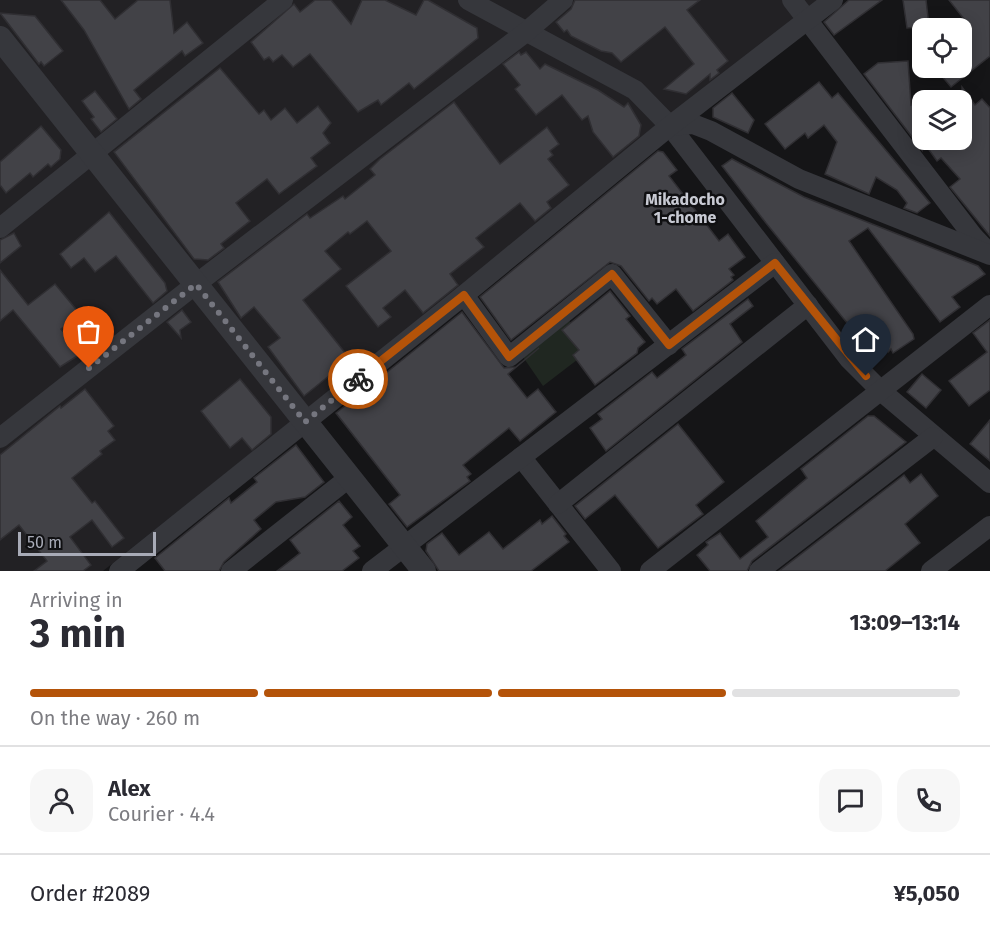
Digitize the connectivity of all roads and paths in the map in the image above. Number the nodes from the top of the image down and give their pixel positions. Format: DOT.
graph roads {
  1 [pos="283,0"];
  2 [pos="468,0"];
  3 [pos="563,0"];
  4 [pos="792,0"];
  5 [pos="833,0"];
  6 [pos="808,21"];
  7 [pos="526,32"];
  8 [pos="0,38"];
  9 [pos="670,126"];
  10 [pos="91,155"];
  11 [pos="0,228"];
  12 [pos="990,254"];
  13 [pos="775,263"];
  14 [pos="196,284"];
  15 [pos="464,295"];
  16 [pos="808,305"];
  17 [pos="990,305"];
  18 [pos="669,345"];
  19 [pos="881,391"];
  20 [pos="305,422"];
  21 [pos="933,436"];
  22 [pos="0,438"];
  23 [pos="521,457"];
  24 [pos="350,477"];
  25 [pos="990,483"];
  26 [pos="558,504"];
  27 [pos="990,526"];
  28 [pos="404,546"];
  29 [pos="119,571"];
  30 [pos="231,571"];
  31 [pos="372,571"];
  32 [pos="424,571"];
  33 [pos="611,571"];
  34 [pos="650,571"];
  35 [pos="759,571"];
  36 [pos="931,571"];
  1 -- 10 [label="street"];
  2 -- 7 [label="street"];
  3 -- 7 [label="street"];
  4 -- 6 [label="street"];
  5 -- 6 [label="street"];
  6 -- 9 [label="street"];
  6 -- 12 [label="street"];
  7 -- 9 [label="street"];
  7 -- 14 [label="street"];
  8 -- 10 [label="street"];
  9 -- 12 [label="street"];
  9 -- 13 [label="street"];
  9 -- 15 [label="street"];
  10 -- 11 [label="street"];
  10 -- 14 [label="street"];
  13 -- 16 [label="street"];
  13 -- 18 [label="street"];
  14 -- 20 [label="street"];
  14 -- 22 [label="street"];
  15 -- 18 [label="street"];
  15 -- 20 [label="street"];
  16 -- 19 [label="street"];
  16 -- 26 [label="street"];
  17 -- 19 [label="street"];
  18 -- 23 [label="street"];
  19 -- 21 [label="street"];
  19 -- 34 [label="street"];
  20 -- 24 [label="street"];
  20 -- 29 [label="street"];
  21 -- 25 [label="street"];
  21 -- 35 [label="street"];
  23 -- 26 [label="street"];
  23 -- 28 [label="street"];
  24 -- 28 [label="street"];
  24 -- 30 [label="street"];
  26 -- 33 [label="street"];
  27 -- 36 [label="street"];
  28 -- 31 [label="street"];
  28 -- 32 [label="street"];
}
